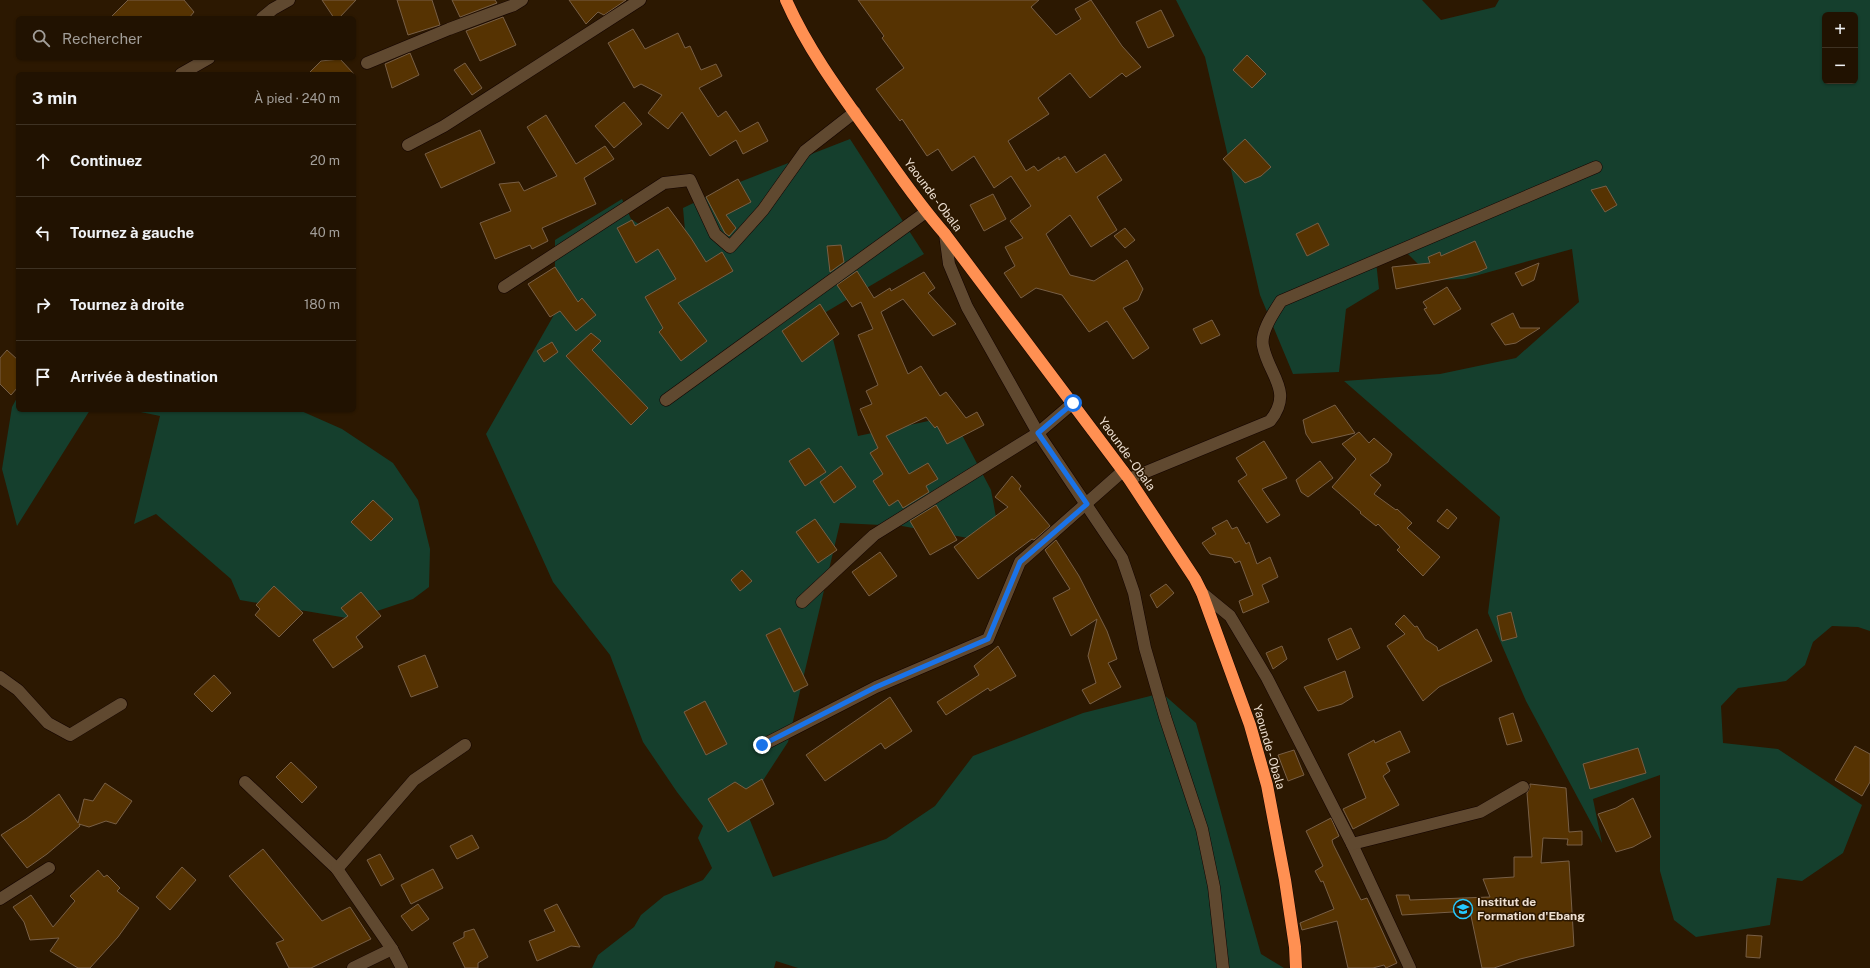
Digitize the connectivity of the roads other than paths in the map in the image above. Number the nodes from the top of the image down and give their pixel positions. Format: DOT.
graph roads {
  1 [pos="289,0"];
  2 [pos="522,0"];
  3 [pos="640,0"];
  4 [pos="786,0"];
  5 [pos="264,16"];
  6 [pos="206,60"];
  7 [pos="367,63"];
  8 [pos="184,72"];
  9 [pos="855,112"];
  10 [pos="408,145"];
  11 [pos="1596,167"];
  12 [pos="926,212"];
  13 [pos="945,234"];
  14 [pos="504,287"];
  15 [pos="666,400"];
  16 [pos="1073,403"];
  17 [pos="1038,433"];
  18 [pos="1126,475"];
  19 [pos="1087,504"];
  20 [pos="1202,593"];
  21 [pos="802,602"];
  22 [pos="0,677"];
  23 [pos="121,704"];
  24 [pos="465,745"];
  25 [pos="762,745"];
  26 [pos="245,782"];
  27 [pos="1523,787"];
  28 [pos="1352,844"];
  29 [pos="49,868"];
  30 [pos="337,869"];
  31 [pos="0,899"];
  32 [pos="392,949"];
  33 [pos="353,968"];
  34 [pos="402,968"];
  35 [pos="1223,968"];
  36 [pos="1296,968"];
  37 [pos="1410,968"];
  1 -- 5 [label="street"];
  2 -- 7 [label="street"];
  3 -- 10 [label="street"];
  4 -- 9 [label="highway, Yaounde - Obala"];
  6 -- 8 [label="street"];
  9 -- 12 [label="highway, Yaounde - Obala"];
  9 -- 14 [label="street"];
  11 -- 18 [label="street"];
  12 -- 13 [label="highway, Yaounde - Obala"];
  12 -- 15 [label="street"];
  13 -- 16 [label="highway, Yaounde - Obala"];
  13 -- 17 [label="street"];
  16 -- 17 [label="street"];
  16 -- 18 [label="highway, Yaounde - Obala"];
  17 -- 19 [label="street"];
  17 -- 21 [label="street"];
  18 -- 19 [label="street"];
  18 -- 20 [label="highway, Yaounde - Obala"];
  19 -- 25 [label="street"];
  19 -- 35 [label="street"];
  20 -- 28 [label="street"];
  20 -- 36 [label="highway, Yaounde - Obala"];
  22 -- 23 [label="street"];
  24 -- 30 [label="street"];
  26 -- 30 [label="street"];
  27 -- 28 [label="street"];
  28 -- 37 [label="street"];
  29 -- 31 [label="street"];
  30 -- 32 [label="street"];
  32 -- 33 [label="street"];
  32 -- 34 [label="street"];
}
